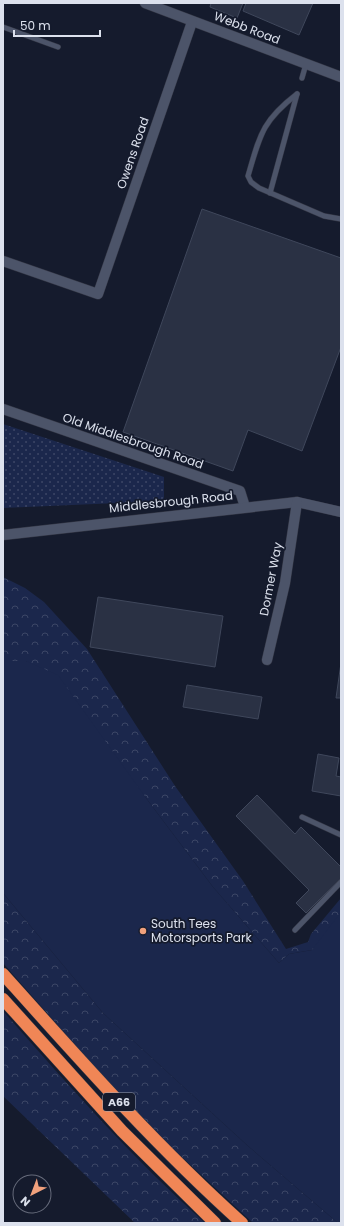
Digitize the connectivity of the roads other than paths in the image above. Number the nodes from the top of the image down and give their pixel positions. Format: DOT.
graph roads {
  1 [pos="145,3"];
  2 [pos="192,22"];
  3 [pos="3,27"];
  4 [pos="58,47"];
  5 [pos="306,64"];
  6 [pos="341,77"];
  7 [pos="302,78"];
  8 [pos="270,193"];
  9 [pos="341,219"];
  10 [pos="3,262"];
  11 [pos="3,409"];
  12 [pos="297,502"];
  13 [pos="245,507"];
  14 [pos="341,512"];
  15 [pos="3,535"];
  16 [pos="267,660"];
  17 [pos="302,817"];
  18 [pos="341,835"];
  19 [pos="341,882"];
  20 [pos="295,930"];
  21 [pos="3,974"];
  22 [pos="3,999"];
  23 [pos="215,1223"];
  24 [pos="242,1223"];
  1 -- 2 [label="street, Webb Road"];
  2 -- 5 [label="street, Webb Road"];
  2 -- 10 [label="street, Owens Road"];
  3 -- 4 [label="lane"];
  5 -- 6 [label="street, Webb Road"];
  5 -- 7 [label="lane"];
  8 -- 8 [label="lane"];
  8 -- 9 [label="lane"];
  11 -- 13 [label="street, Old Middlesbrough Road"];
  12 -- 13 [label="street, Middlesbrough Road"];
  12 -- 14 [label="street, Middlesbrough Road"];
  12 -- 16 [label="street, Dormer Way"];
  13 -- 15 [label="street, Middlesbrough Road"];
  17 -- 18 [label="lane"];
  19 -- 20 [label="lane"];
  21 -- 24 [label="highway, A66"];
  22 -- 23 [label="highway, A66"];
}
